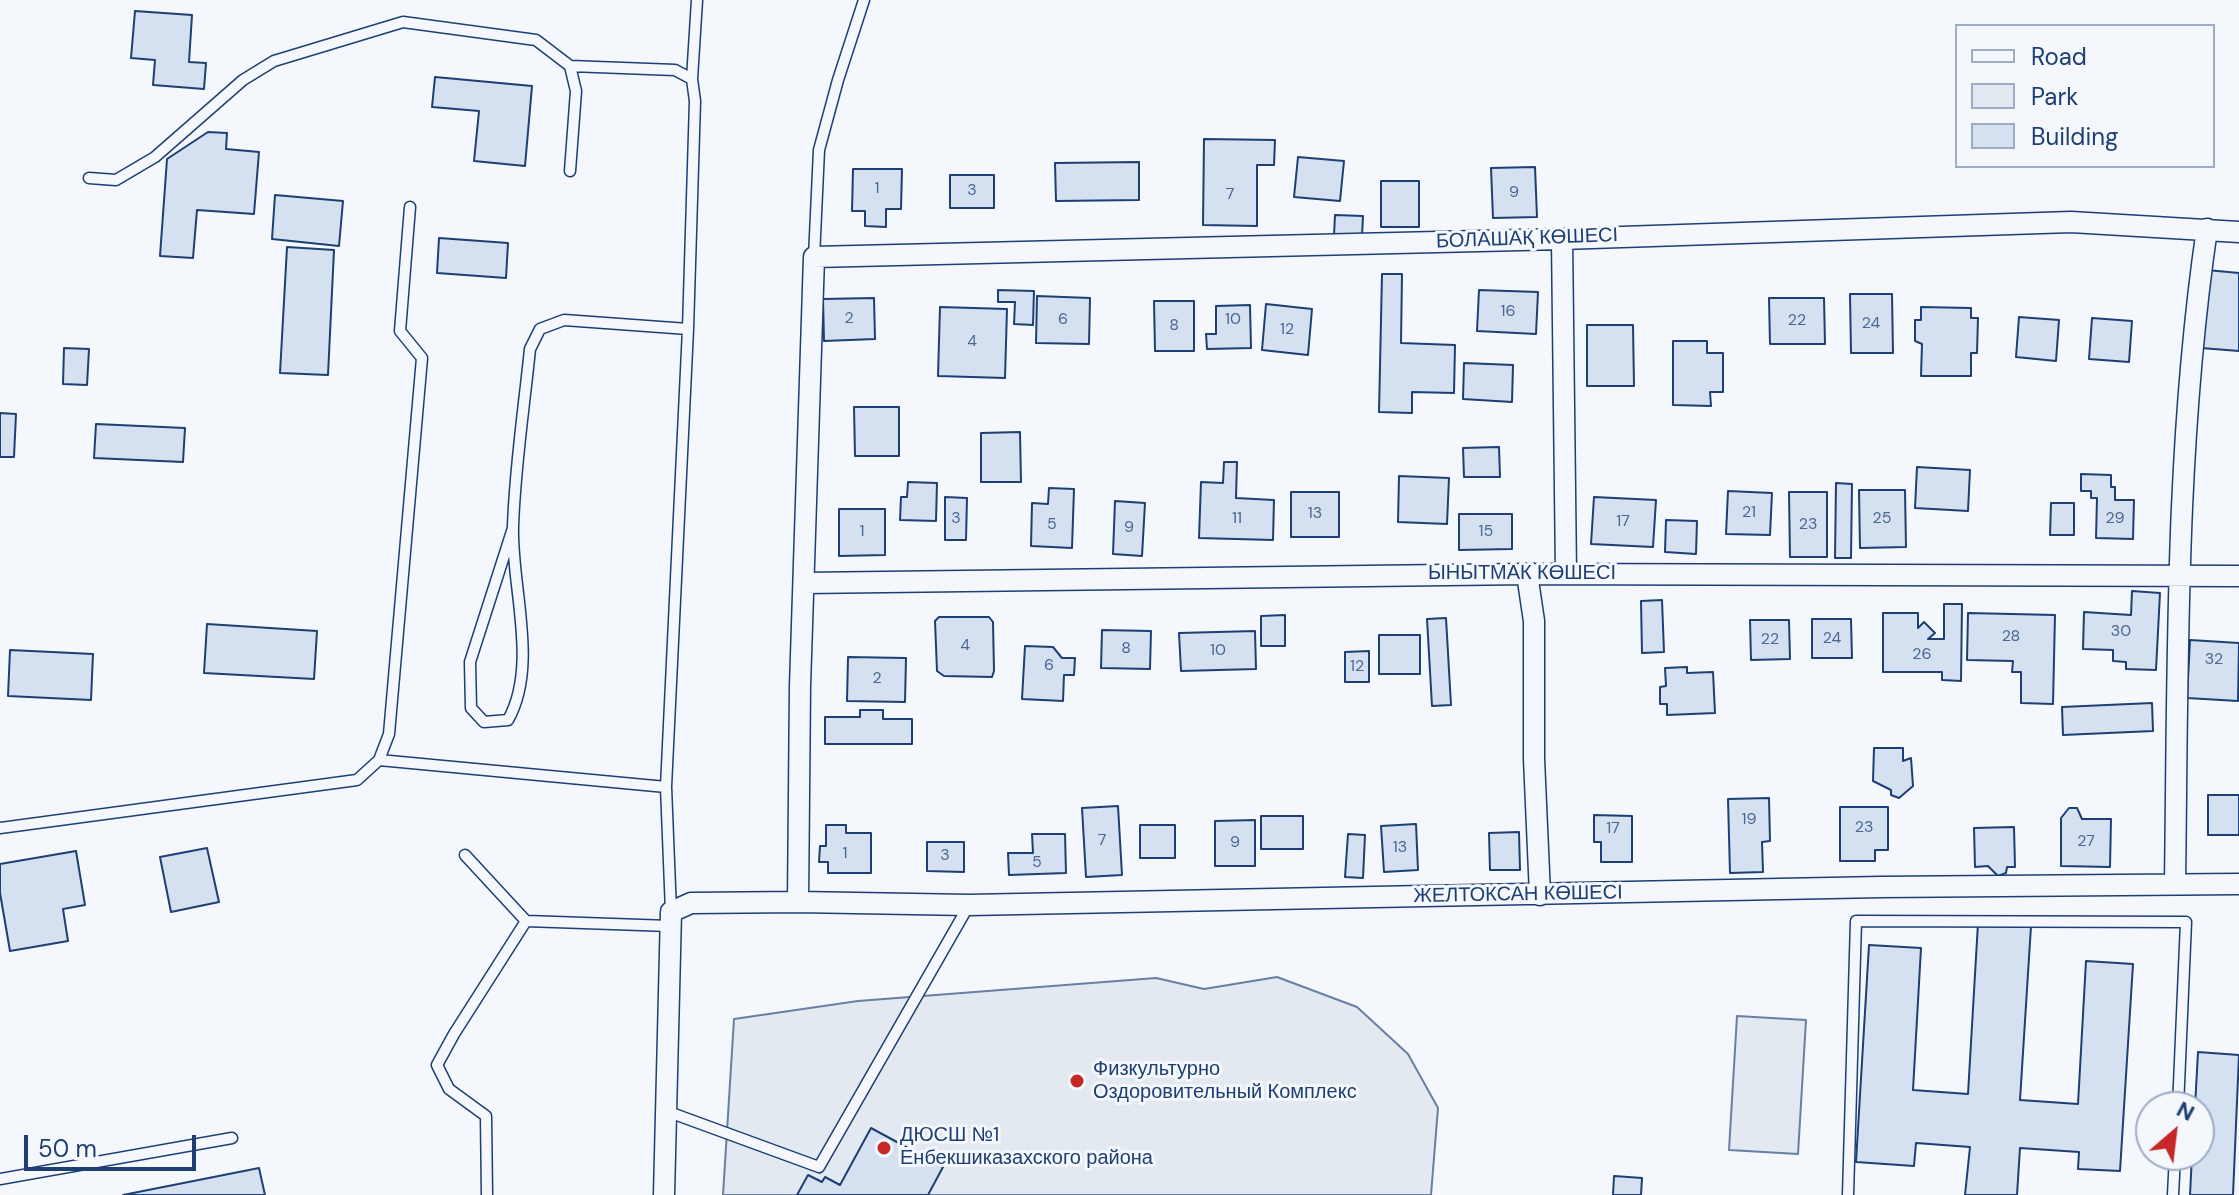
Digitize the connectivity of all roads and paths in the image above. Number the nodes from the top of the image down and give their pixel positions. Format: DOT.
graph roads {
  1 [pos="697,0"];
  2 [pos="864,0"];
  3 [pos="570,66"];
  4 [pos="692,79"];
  5 [pos="570,171"];
  6 [pos="89,178"];
  7 [pos="410,207"];
  8 [pos="2207,229"];
  9 [pos="2239,232"];
  10 [pos="1562,239"];
  11 [pos="814,257"];
  12 [pos="688,329"];
  13 [pos="513,528"];
  14 [pos="1527,574"];
  15 [pos="1566,574"];
  16 [pos="2179,574"];
  17 [pos="2239,576"];
  18 [pos="804,583"];
  19 [pos="379,760"];
  20 [pos="666,787"];
  21 [pos="0,828"];
  22 [pos="465,855"];
  23 [pos="2175,884"];
  24 [pos="2239,884"];
  25 [pos="1540,895"];
  26 [pos="798,902"];
  27 [pos="969,905"];
  28 [pos="671,919"];
  29 [pos="526,921"];
  30 [pos="2179,1091"];
  31 [pos="666,1111"];
  32 [pos="232,1138"];
  33 [pos="2174,1171"];
  34 [pos="0,1179"];
  35 [pos="487,1195"];
  36 [pos="664,1195"];
  37 [pos="1848,1195"];
  38 [pos="2173,1195"];
  1 -- 4 [label="lane"];
  2 -- 11 [label="lane"];
  3 -- 4 [label="lane"];
  3 -- 5 [label="lane"];
  3 -- 6 [label="lane"];
  4 -- 12 [label="lane"];
  7 -- 19 [label="lane"];
  8 -- 9 [label="street, БОЛАШАҚ КӨШЕСІ"];
  8 -- 10 [label="street, БОЛАШАҚ КӨШЕСІ"];
  8 -- 16 [label="street"];
  10 -- 11 [label="street, БОЛАШАҚ КӨШЕСІ"];
  10 -- 15 [label="street"];
  11 -- 18 [label="street"];
  12 -- 13 [label="lane"];
  12 -- 20 [label="lane"];
  13 -- 13 [label="lane"];
  14 -- 15 [label="street, ЫНЫТМАК КӨШЕСІ"];
  14 -- 18 [label="street, ЫНЫТМАК КӨШЕСІ"];
  14 -- 25 [label="street"];
  15 -- 16 [label="street, ЫНЫТМАК КӨШЕСІ"];
  16 -- 17 [label="street, ЫНЫТМАК КӨШЕСІ"];
  16 -- 23 [label="street"];
  18 -- 26 [label="street"];
  19 -- 20 [label="lane"];
  19 -- 21 [label="lane"];
  20 -- 28 [label="lane"];
  22 -- 29 [label="lane"];
  23 -- 24 [label="street, ЖЕЛТОКСАН КӨШЕСІ"];
  23 -- 25 [label="street, ЖЕЛТОКСАН КӨШЕСІ"];
  25 -- 27 [label="street, ЖЕЛТОКСАН КӨШЕСІ"];
  26 -- 27 [label="street, ЖЕЛТОКСАН КӨШЕСІ"];
  26 -- 28 [label="street, ЖЕЛТОКСАН КӨШЕСІ"];
  27 -- 31 [label="lane"];
  28 -- 29 [label="lane"];
  28 -- 31 [label="street"];
  29 -- 35 [label="lane"];
  30 -- 37 [label="lane"];
  31 -- 36 [label="street"];
  32 -- 34 [label="lane"];
  33 -- 38 [label="lane"];
}
